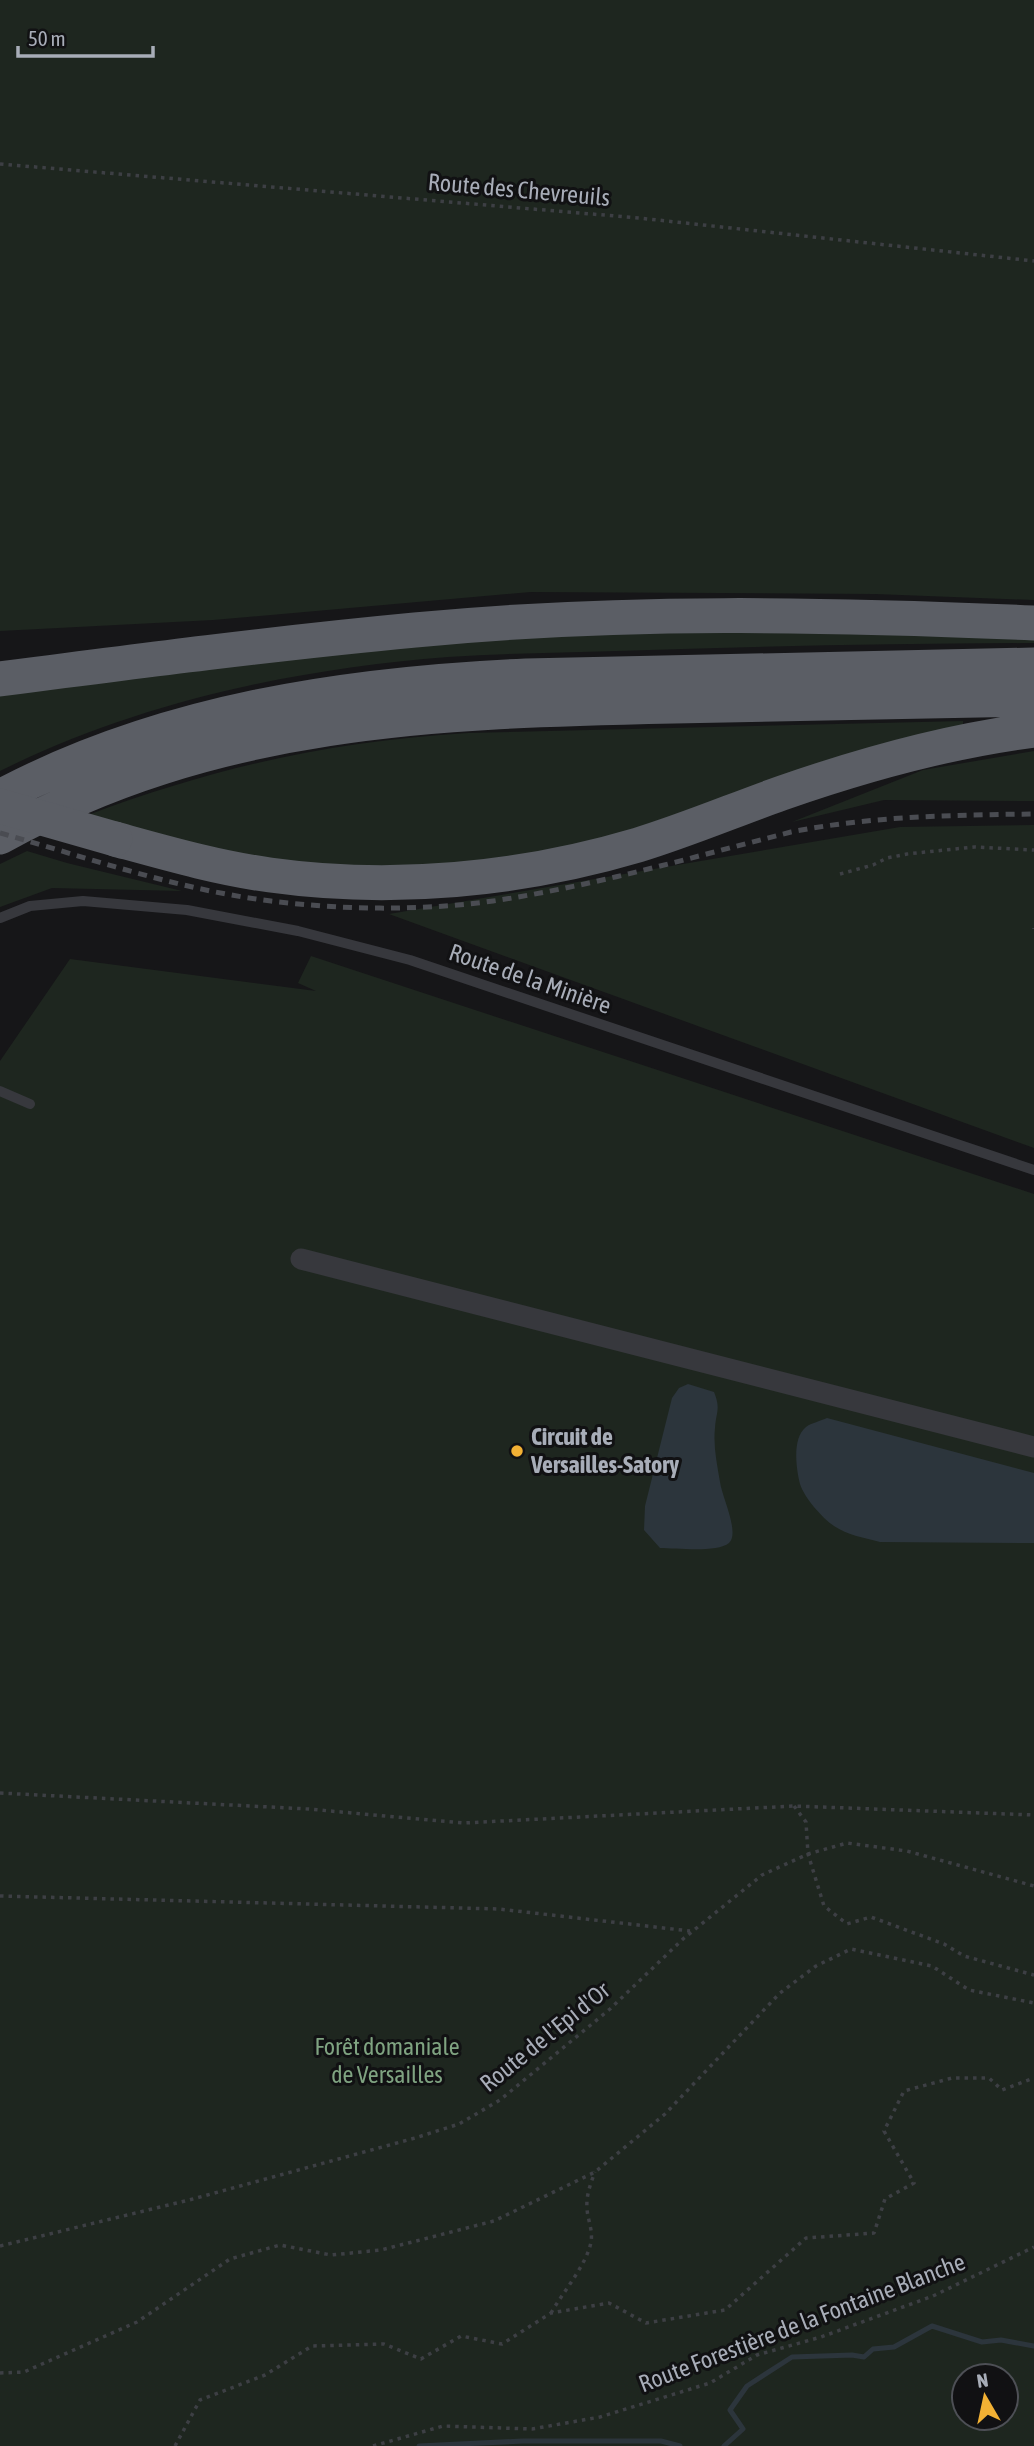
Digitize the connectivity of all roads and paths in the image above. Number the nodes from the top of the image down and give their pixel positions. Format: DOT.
graph roads {
  1 [pos="0,164"];
  2 [pos="1034,261"];
  3 [pos="1034,623"];
  4 [pos="1034,665"];
  5 [pos="0,679"];
  6 [pos="1034,699"];
  7 [pos="1034,730"];
  8 [pos="0,797"];
  9 [pos="0,806"];
  10 [pos="0,837"];
  11 [pos="1034,850"];
  12 [pos="840,874"];
  13 [pos="0,918"];
  14 [pos="0,1091"];
  15 [pos="30,1104"];
  16 [pos="1034,1170"];
  17 [pos="301,1259"];
  18 [pos="1034,1447"];
  19 [pos="0,1793"];
  20 [pos="794,1806"];
  21 [pos="1034,1815"];
  22 [pos="808,1854"];
  23 [pos="1034,1886"];
  24 [pos="0,1896"];
  25 [pos="692,1932"];
  26 [pos="1034,1975"];
  27 [pos="1034,2003"];
  28 [pos="1034,2078"];
  29 [pos="595,2172"];
  30 [pos="0,2245"];
  31 [pos="1034,2247"];
  32 [pos="551,2313"];
  33 [pos="0,2373"];
  34 [pos="176,2446"];
  35 [pos="373,2446"];
  1 -- 2 [label="path, Route des Chevreuils"];
  3 -- 5 [label="highway"];
  4 -- 8 [label="highway"];
  6 -- 10 [label="highway"];
  7 -- 9 [label="highway, bridge"];
  11 -- 12 [label="path"];
  13 -- 16 [label="lane, Route de la Minière"];
  14 -- 15 [label="lane"];
  17 -- 18 [label="street"];
  19 -- 20 [label="path"];
  20 -- 21 [label="path"];
  20 -- 22 [label="path"];
  22 -- 23 [label="path, Route de l'Epi d'Or"];
  22 -- 25 [label="path, Route de l'Epi d'Or"];
  22 -- 26 [label="path"];
  24 -- 25 [label="path"];
  25 -- 30 [label="path, Route de l'Epi d'Or"];
  27 -- 29 [label="path"];
  28 -- 32 [label="path"];
  29 -- 32 [label="path"];
  29 -- 33 [label="path"];
  31 -- 35 [label="path, Route Forestière de la Fontaine Blanche"];
  32 -- 34 [label="path"];
}
